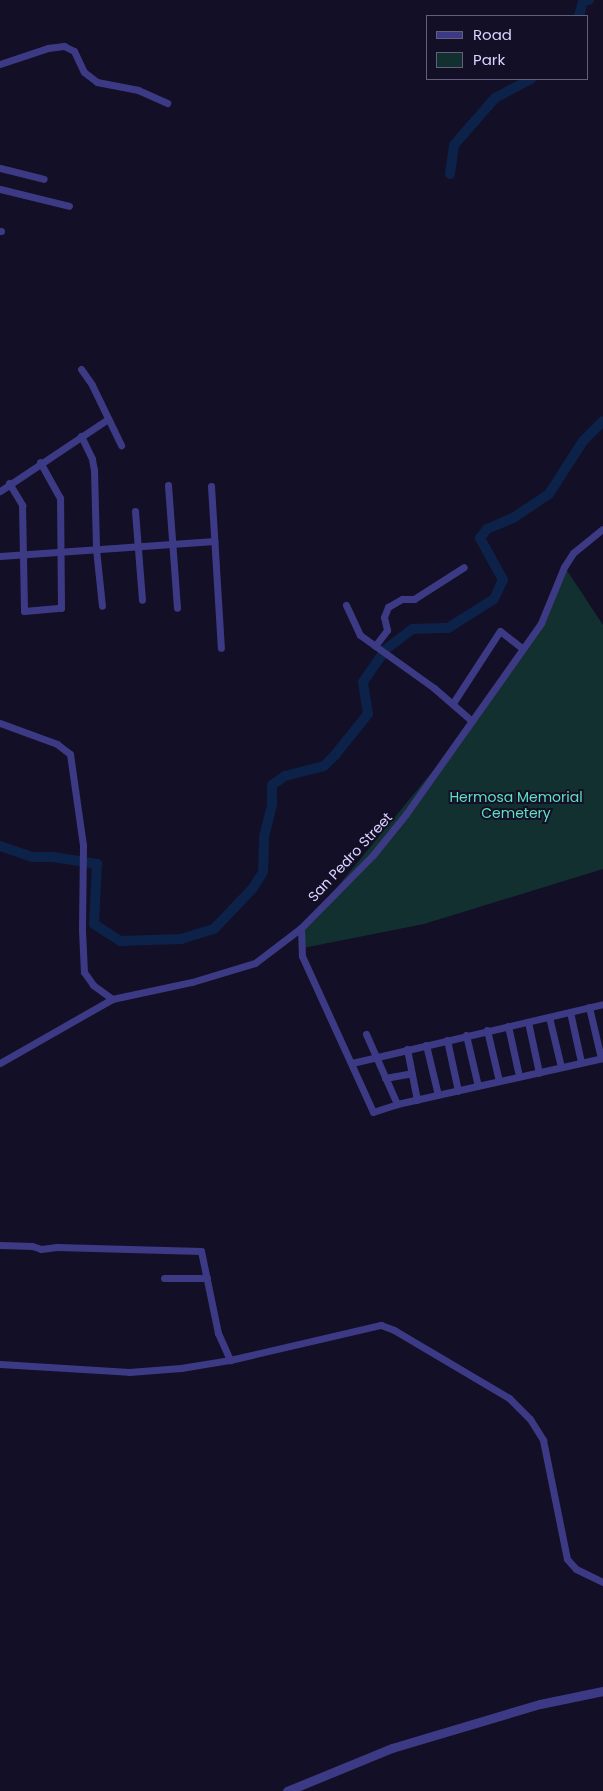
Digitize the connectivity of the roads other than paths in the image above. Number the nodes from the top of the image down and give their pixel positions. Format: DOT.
graph roads {
  1 [pos="0,64"];
  2 [pos="168,103"];
  3 [pos="0,168"];
  4 [pos="44,178"];
  5 [pos="0,190"];
  6 [pos="69,206"];
  7 [pos="81,369"];
  8 [pos="108,419"];
  9 [pos="81,436"];
  10 [pos="121,445"];
  11 [pos="40,462"];
  12 [pos="9,483"];
  13 [pos="168,485"];
  14 [pos="211,486"];
  15 [pos="0,490"];
  16 [pos="135,510"];
  17 [pos="603,529"];
  18 [pos="214,540"];
  19 [pos="173,543"];
  20 [pos="137,546"];
  21 [pos="96,549"];
  22 [pos="59,551"];
  23 [pos="21,554"];
  24 [pos="0,556"];
  25 [pos="464,567"];
  26 [pos="142,600"];
  27 [pos="346,605"];
  28 [pos="102,606"];
  29 [pos="177,608"];
  30 [pos="221,648"];
  31 [pos="378,649"];
  32 [pos="523,650"];
  33 [pos="452,704"];
  34 [pos="472,721"];
  35 [pos="0,723"];
  36 [pos="300,928"];
  37 [pos="112,999"];
  38 [pos="603,1004"];
  39 [pos="589,1007"];
  40 [pos="570,1012"];
  41 [pos="549,1017"];
  42 [pos="528,1022"];
  43 [pos="508,1026"];
  44 [pos="487,1030"];
  45 [pos="366,1034"];
  46 [pos="466,1035"];
  47 [pos="447,1040"];
  48 [pos="426,1045"];
  49 [pos="407,1049"];
  50 [pos="375,1056"];
  51 [pos="602,1058"];
  52 [pos="581,1062"];
  53 [pos="0,1063"];
  54 [pos="352,1064"];
  55 [pos="561,1067"];
  56 [pos="539,1072"];
  57 [pos="412,1073"];
  58 [pos="519,1076"];
  59 [pos="385,1078"];
  60 [pos="499,1081"];
  61 [pos="478,1086"];
  62 [pos="458,1090"];
  63 [pos="438,1095"];
  64 [pos="417,1100"];
  65 [pos="396,1104"];
  66 [pos="0,1245"];
  67 [pos="164,1278"];
  68 [pos="207,1278"];
  69 [pos="230,1360"];
  70 [pos="0,1364"];
  71 [pos="603,1582"];
  72 [pos="603,1691"];
  73 [pos="287,1791"];
  1 -- 2 [label="street"];
  3 -- 4 [label="street"];
  5 -- 6 [label="street"];
  7 -- 8 [label="street"];
  8 -- 9 [label="street"];
  8 -- 10 [label="street"];
  9 -- 11 [label="street"];
  9 -- 21 [label="street"];
  11 -- 12 [label="street"];
  11 -- 22 [label="street"];
  12 -- 15 [label="street"];
  12 -- 23 [label="street"];
  13 -- 19 [label="street"];
  14 -- 18 [label="street"];
  16 -- 20 [label="street"];
  17 -- 32 [label="street, San Pedro Street"];
  18 -- 19 [label="street"];
  18 -- 30 [label="street"];
  19 -- 20 [label="street"];
  19 -- 29 [label="street"];
  20 -- 21 [label="street"];
  20 -- 26 [label="street"];
  21 -- 22 [label="street"];
  21 -- 28 [label="street"];
  22 -- 23 [label="street"];
  22 -- 23 [label="street"];
  23 -- 24 [label="street"];
  25 -- 31 [label="street"];
  27 -- 31 [label="street"];
  31 -- 33 [label="street"];
  32 -- 33 [label="street"];
  32 -- 34 [label="street, San Pedro Street"];
  33 -- 34 [label="street"];
  34 -- 36 [label="street, San Pedro Street"];
  35 -- 37 [label="street"];
  36 -- 37 [label="street, San Pedro Street"];
  36 -- 54 [label="street"];
  37 -- 53 [label="street, San Pedro Street"];
  38 -- 39 [label="street"];
  39 -- 40 [label="street"];
  39 -- 51 [label="street"];
  40 -- 41 [label="street"];
  40 -- 52 [label="street"];
  41 -- 42 [label="street"];
  41 -- 55 [label="street"];
  42 -- 43 [label="street"];
  42 -- 56 [label="street"];
  43 -- 44 [label="street"];
  43 -- 58 [label="street"];
  44 -- 46 [label="street"];
  44 -- 60 [label="street"];
  45 -- 50 [label="street"];
  46 -- 47 [label="street"];
  46 -- 61 [label="street"];
  47 -- 48 [label="street"];
  47 -- 62 [label="street"];
  48 -- 49 [label="street"];
  48 -- 63 [label="street"];
  49 -- 50 [label="street"];
  49 -- 57 [label="street"];
  50 -- 54 [label="street"];
  50 -- 59 [label="street"];
  51 -- 52 [label="street"];
  52 -- 55 [label="street"];
  54 -- 65 [label="street"];
  55 -- 56 [label="street"];
  56 -- 58 [label="street"];
  57 -- 59 [label="street"];
  57 -- 64 [label="street"];
  58 -- 60 [label="street"];
  59 -- 65 [label="street"];
  60 -- 61 [label="street"];
  61 -- 62 [label="street"];
  62 -- 63 [label="street"];
  63 -- 64 [label="street"];
  64 -- 65 [label="street"];
  66 -- 68 [label="street"];
  67 -- 68 [label="street"];
  68 -- 69 [label="street"];
  69 -- 70 [label="street"];
  69 -- 71 [label="street"];
  72 -- 73 [label="street"];
}
